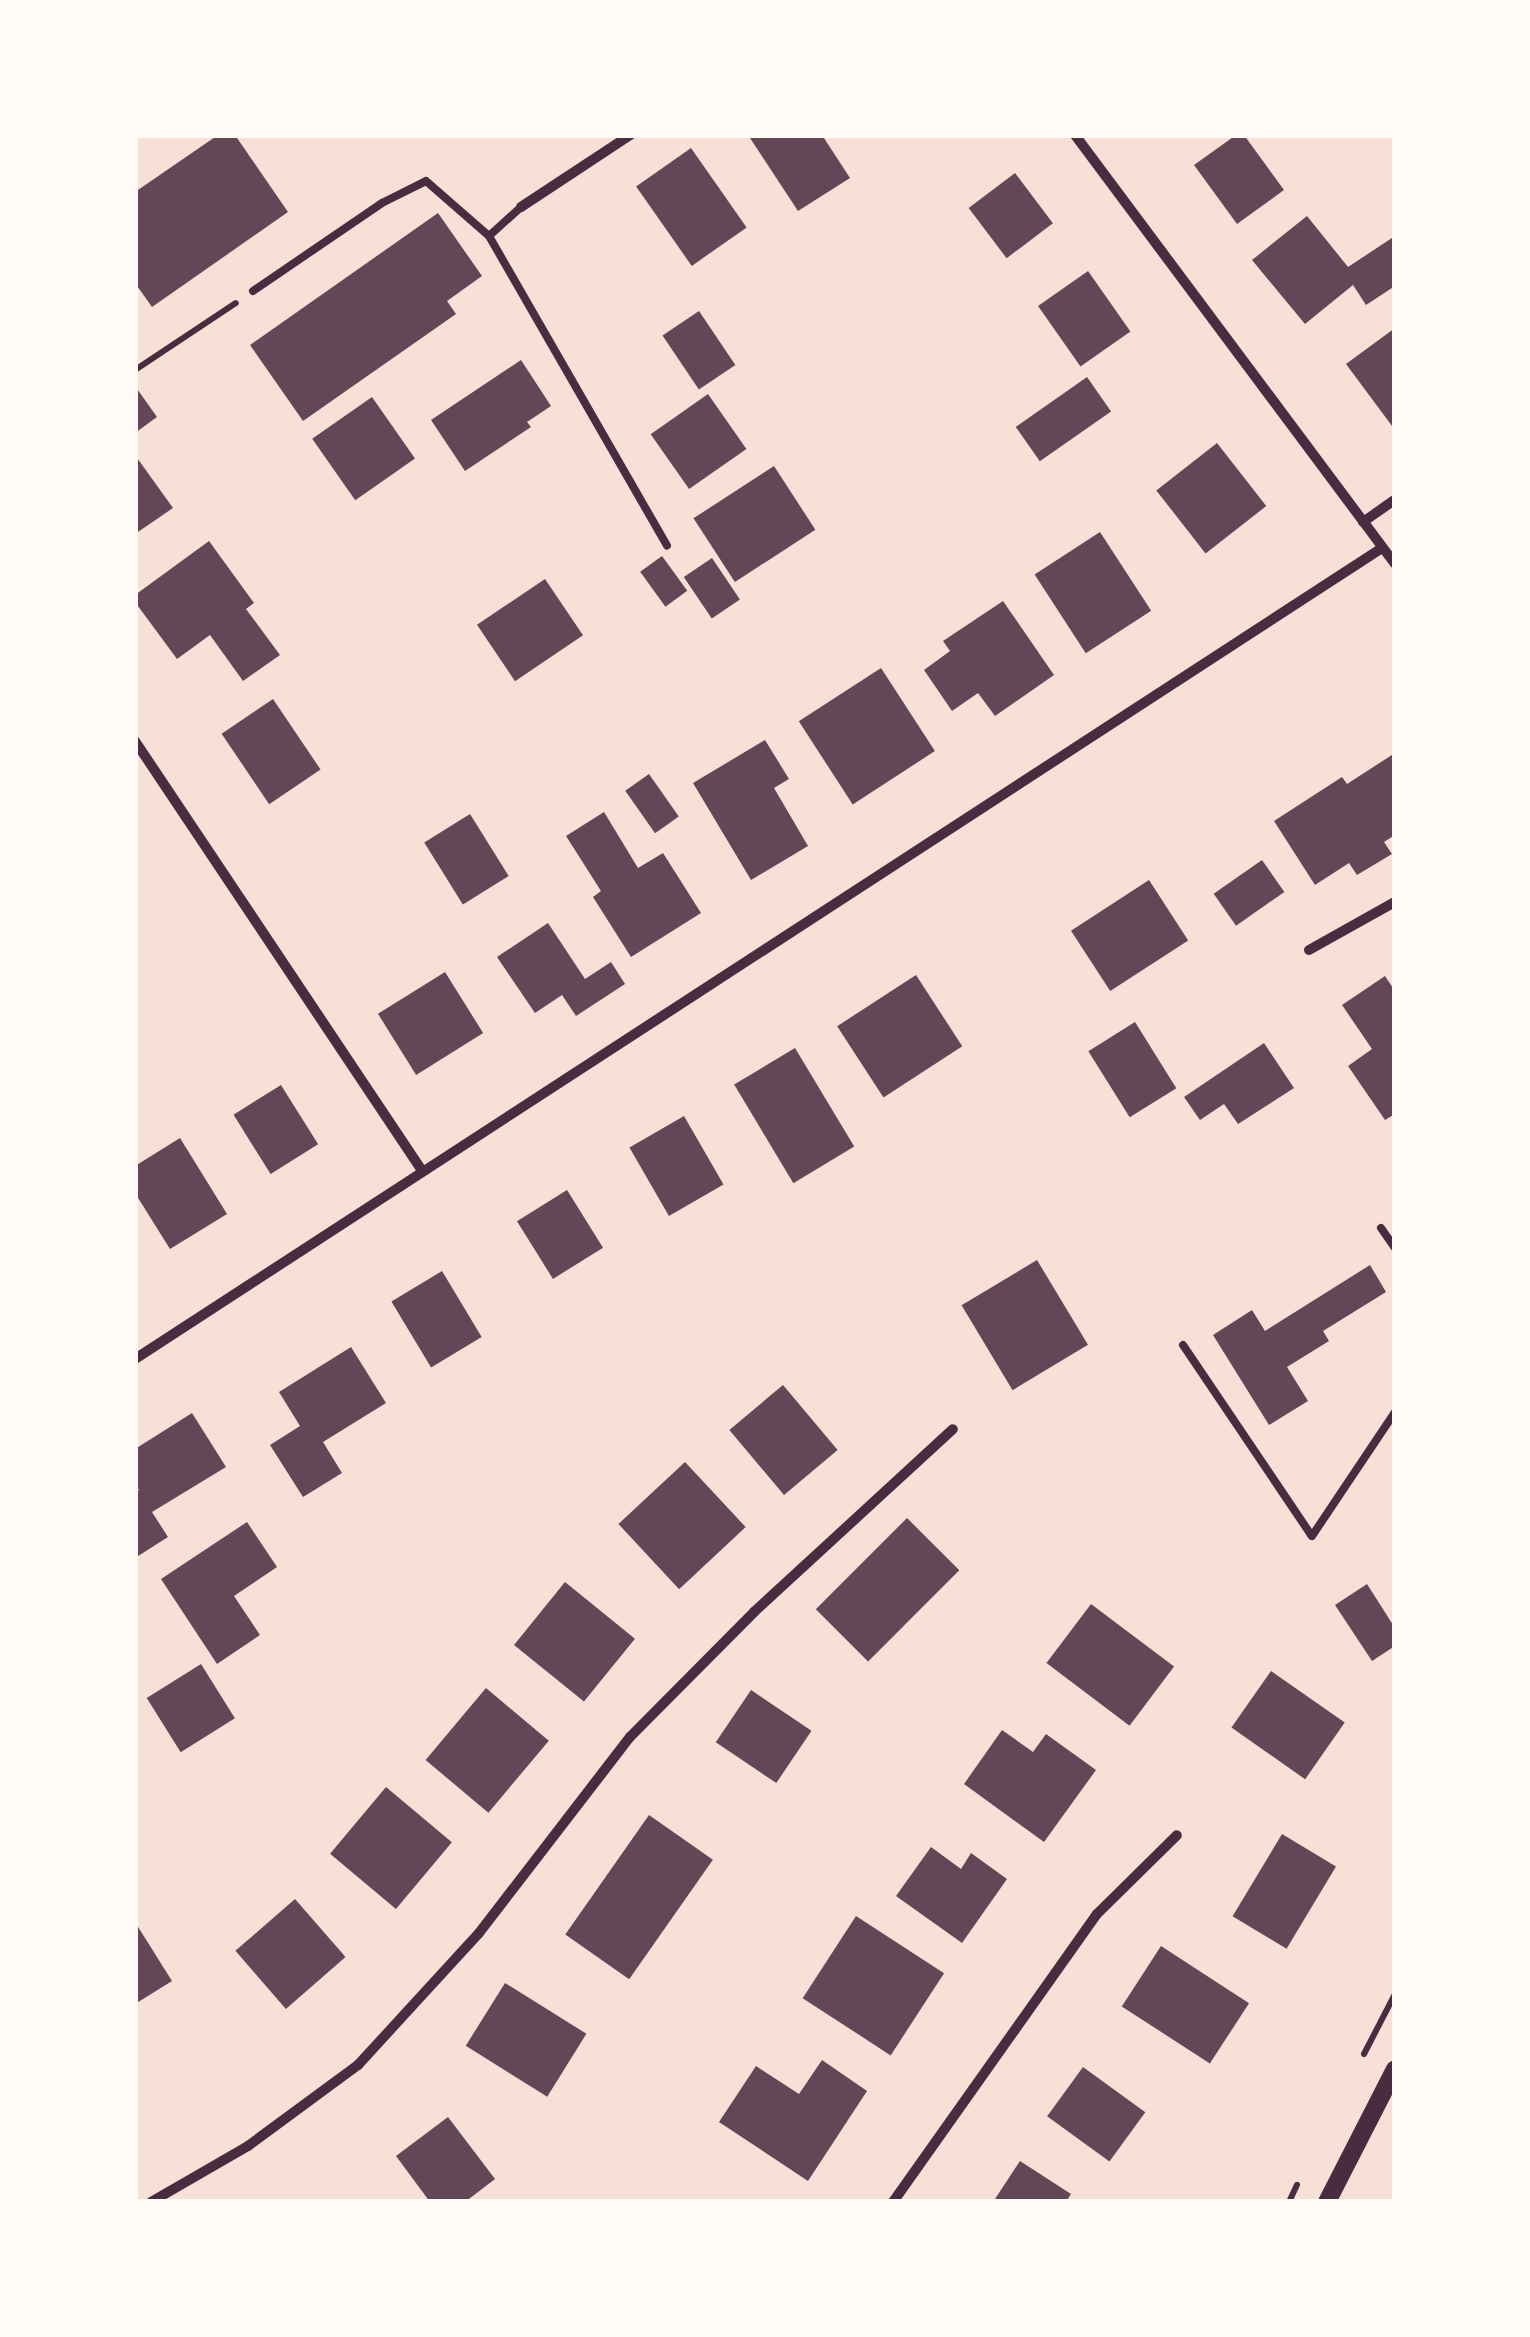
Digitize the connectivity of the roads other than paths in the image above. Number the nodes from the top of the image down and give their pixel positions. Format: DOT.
graph roads {
  1 [pos="630,135"];
  2 [pos="1076,135"];
  3 [pos="521,207"];
  4 [pos="490,236"];
  5 [pos="253,292"];
  6 [pos="1395,500"];
  7 [pos="1363,522"];
  8 [pos="666,545"];
  9 [pos="1382,548"];
  10 [pos="1395,564"];
  11 [pos="135,741"];
  12 [pos="1395,902"];
  13 [pos="1309,950"];
  14 [pos="420,1169"];
  15 [pos="1382,1228"];
  16 [pos="1395,1248"];
  17 [pos="1182,1345"];
  18 [pos="135,1358"];
  19 [pos="1395,1412"];
  20 [pos="953,1430"];
  21 [pos="1177,1836"];
  22 [pos="1395,2069"];
  23 [pos="151,2202"];
  24 [pos="893,2202"];
  25 [pos="1327,2202"];
  1 -- 3 [label="street"];
  2 -- 7 [label="street"];
  3 -- 4 [label="lane"];
  4 -- 5 [label="lane"];
  4 -- 8 [label="lane"];
  6 -- 7 [label="street"];
  7 -- 9 [label="street"];
  9 -- 10 [label="street"];
  9 -- 14 [label="street"];
  11 -- 14 [label="street"];
  12 -- 13 [label="street"];
  14 -- 18 [label="street"];
  15 -- 16 [label="lane"];
  17 -- 19 [label="lane"];
  20 -- 23 [label="street"];
  21 -- 24 [label="street"];
  22 -- 25 [label="street"];
}
